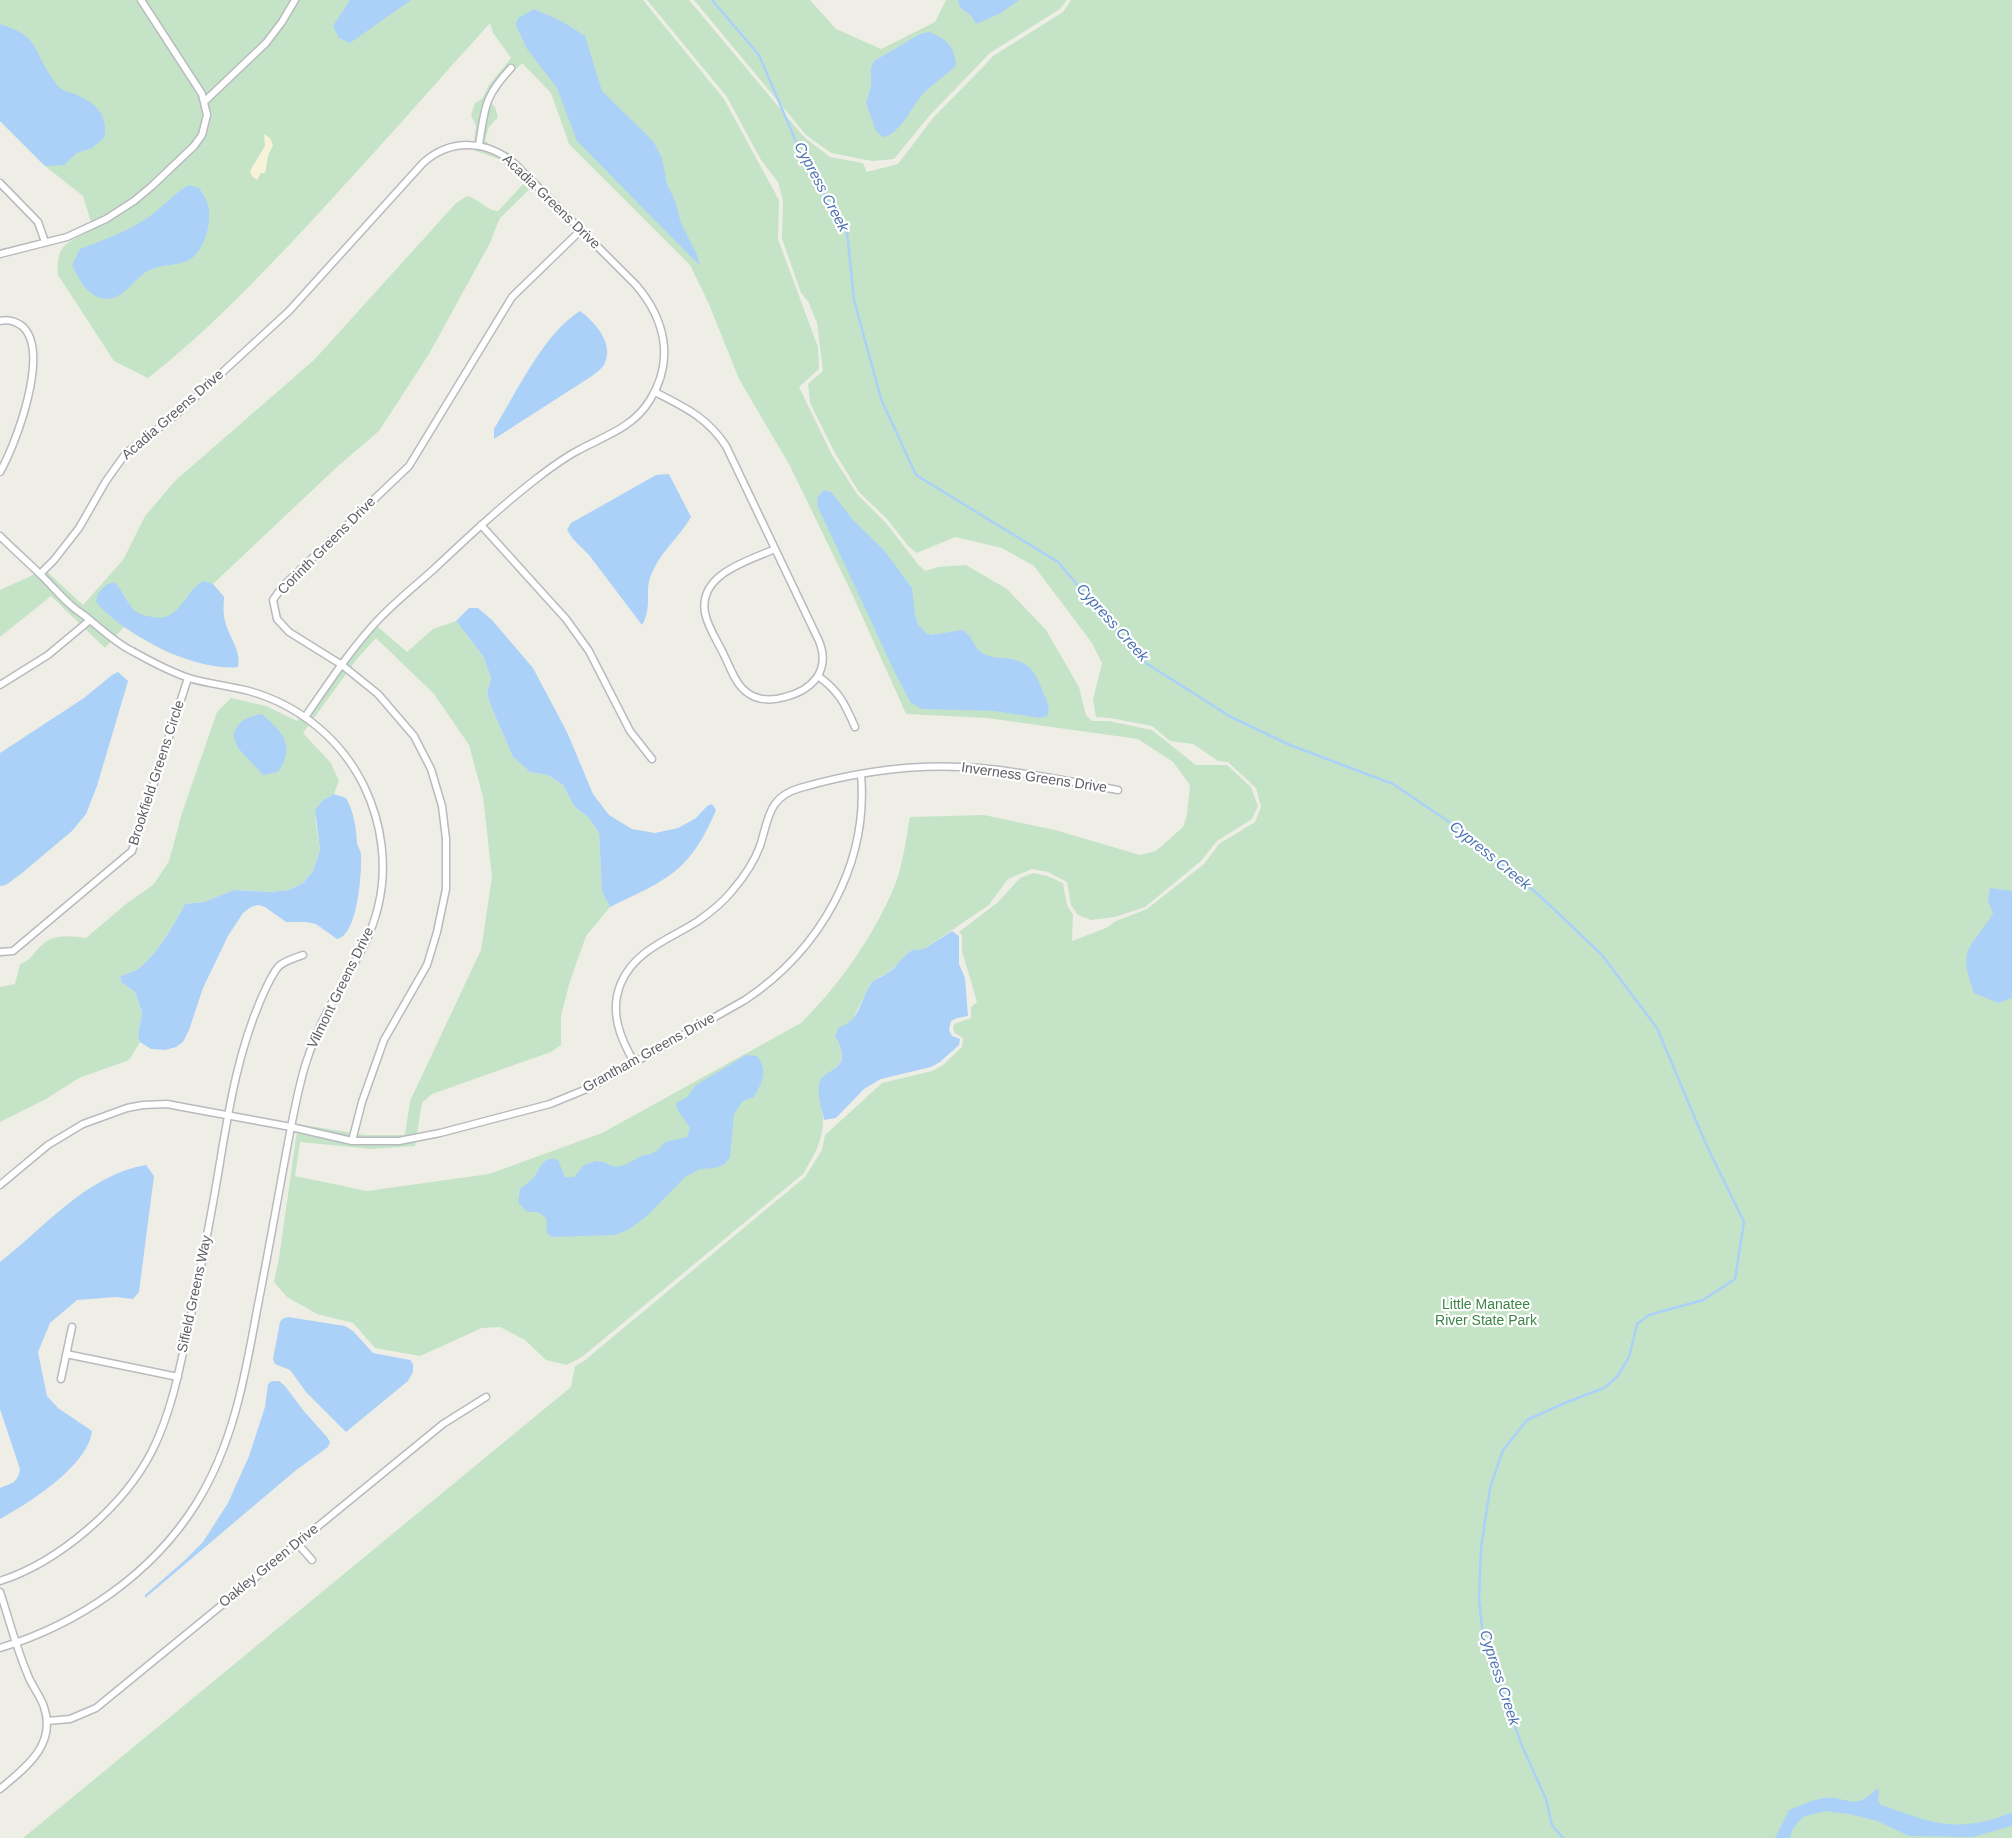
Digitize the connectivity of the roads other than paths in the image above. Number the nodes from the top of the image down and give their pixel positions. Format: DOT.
graph roads {
  1 [pos="141,0"];
  2 [pos="294,0"];
  3 [pos="511,68"];
  4 [pos="205,102"];
  5 [pos="479,145"];
  6 [pos="0,183"];
  7 [pos="581,230"];
  8 [pos="45,242"];
  9 [pos="0,254"];
  10 [pos="0,321"];
  11 [pos="654,392"];
  12 [pos="0,472"];
  13 [pos="481,526"];
  14 [pos="0,536"];
  15 [pos="775,549"];
  16 [pos="40,574"];
  17 [pos="90,620"];
  18 [pos="342,665"];
  19 [pos="818,676"];
  20 [pos="188,678"];
  21 [pos="0,686"];
  22 [pos="305,717"];
  23 [pos="855,727"];
  24 [pos="652,759"];
  25 [pos="861,774"];
  26 [pos="1118,790"];
  27 [pos="0,952"];
  28 [pos="303,955"];
  29 [pos="634,1062"];
  30 [pos="228,1115"];
  31 [pos="292,1127"];
  32 [pos="352,1141"];
  33 [pos="0,1185"];
  34 [pos="72,1328"];
  35 [pos="66,1354"];
  36 [pos="178,1377"];
  37 [pos="61,1379"];
  38 [pos="486,1397"];
  39 [pos="297,1543"];
  40 [pos="312,1560"];
  41 [pos="0,1580"];
  42 [pos="0,1592"];
  43 [pos="17,1642"];
  44 [pos="0,1648"];
  45 [pos="47,1721"];
  46 [pos="0,1789"];
  1 -- 4 [label="street"];
  2 -- 4 [label="street"];
  3 -- 5 [label="street"];
  4 -- 8 [label="street"];
  5 -- 7 [label="street, Acadia Greens Drive"];
  5 -- 16 [label="street, Acadia Greens Drive"];
  6 -- 8 [label="street"];
  7 -- 11 [label="street, Acadia Greens Drive"];
  7 -- 18 [label="street, Corinth Greens Drive"];
  8 -- 9 [label="street"];
  10 -- 12 [label="street"];
  11 -- 13 [label="street, Acadia Greens Drive"];
  11 -- 15 [label="street"];
  13 -- 18 [label="street, Acadia Greens Drive"];
  13 -- 24 [label="street"];
  14 -- 16 [label="street, Vilmont Greens Drive"];
  15 -- 19 [label="street"];
  15 -- 19 [label="street"];
  16 -- 17 [label="street, Vilmont Greens Drive"];
  17 -- 20 [label="street, Vilmont Greens Drive"];
  17 -- 21 [label="street"];
  18 -- 22 [label="street, Acadia Greens Drive"];
  18 -- 32 [label="street, Corinth Greens Drive"];
  19 -- 23 [label="street"];
  20 -- 22 [label="street, Vilmont Greens Drive"];
  20 -- 27 [label="street, Brookfield Greens Circle"];
  22 -- 31 [label="street, Vilmont Greens Drive"];
  25 -- 26 [label="street, Inverness Greens Drive"];
  25 -- 29 [label="street, Grantham Greens Drive"];
  25 -- 29 [label="street, Inverness Greens Drive"];
  28 -- 30 [label="street, Sifield Greens Way"];
  29 -- 32 [label="street, Grantham Greens Drive"];
  30 -- 31 [label="street, Grantham Greens Drive"];
  30 -- 33 [label="street, Grantham Greens Drive"];
  30 -- 36 [label="street, Sifield Greens Way"];
  31 -- 32 [label="street, Grantham Greens Drive"];
  31 -- 43 [label="street, Vilmont Greens Drive"];
  34 -- 35 [label="street"];
  35 -- 36 [label="street"];
  35 -- 37 [label="street"];
  36 -- 41 [label="street, Sifield Greens Way"];
  38 -- 39 [label="street, Oakley Green Drive"];
  39 -- 40 [label="street"];
  39 -- 45 [label="street, Oakley Green Drive"];
  42 -- 43 [label="street"];
  43 -- 44 [label="street, Vilmont Greens Drive"];
  43 -- 45 [label="street"];
  45 -- 46 [label="street"];
}
